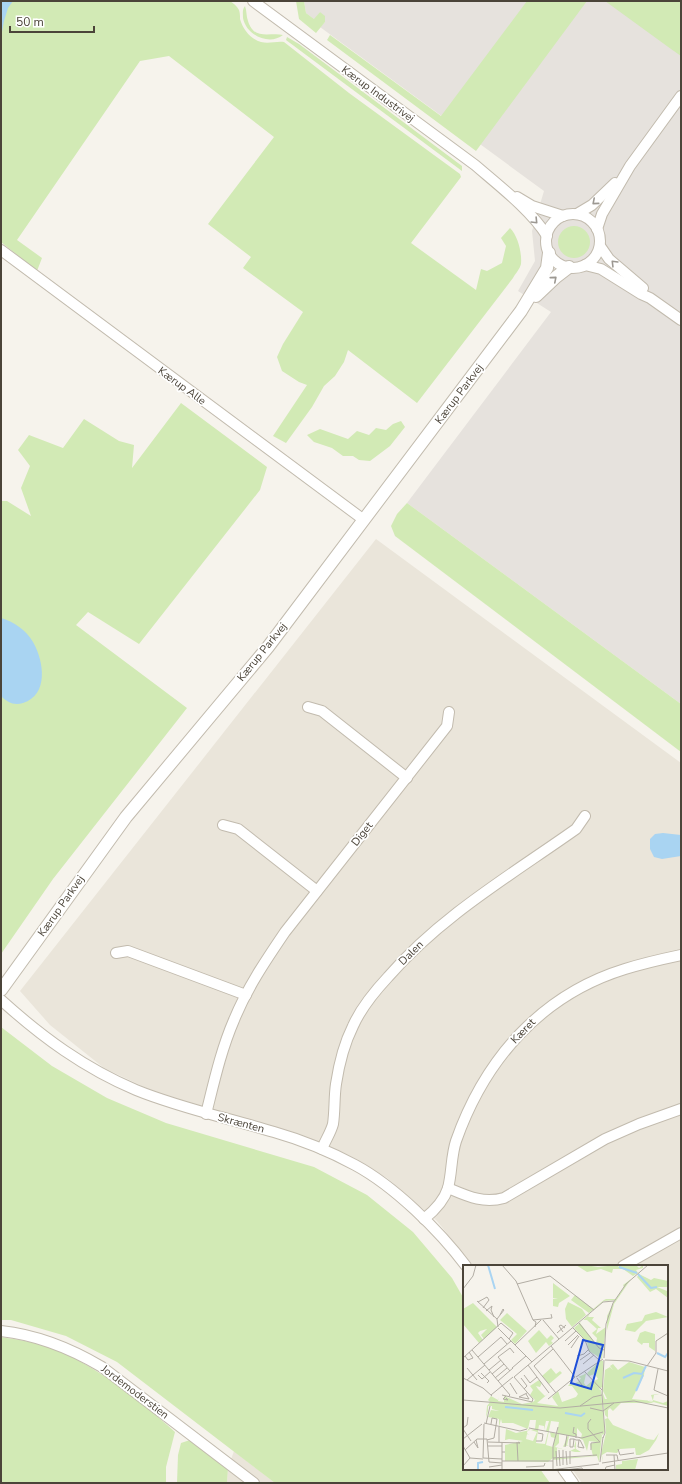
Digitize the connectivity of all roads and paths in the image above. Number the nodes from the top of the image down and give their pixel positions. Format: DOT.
graph roads {
  1 [pos="253,1"];
  2 [pos="681,96"];
  3 [pos="630,166"];
  4 [pos="502,188"];
  5 [pos="577,214"];
  6 [pos="563,216"];
  7 [pos="598,229"];
  8 [pos="547,236"];
  9 [pos="600,246"];
  10 [pos="1,250"];
  11 [pos="549,253"];
  12 [pos="585,265"];
  13 [pos="569,267"];
  14 [pos="650,298"];
  15 [pos="521,311"];
  16 [pos="681,320"];
  17 [pos="364,520"];
  18 [pos="308,707"];
  19 [pos="449,712"];
  20 [pos="407,778"];
  21 [pos="585,816"];
  22 [pos="223,825"];
  23 [pos="318,891"];
  24 [pos="116,953"];
  25 [pos="681,954"];
  26 [pos="1,990"];
  27 [pos="246,994"];
  28 [pos="1,1000"];
  29 [pos="681,1109"];
  30 [pos="206,1114"];
  31 [pos="322,1149"];
  32 [pos="448,1188"];
  33 [pos="424,1219"];
  34 [pos="681,1233"];
  35 [pos="465,1265"];
  36 [pos="625,1265"];
  37 [pos="1,1330"];
  38 [pos="563,1470"];
  39 [pos="254,1483"];
  40 [pos="573,1483"];
  1 -- 4 [label="street, Kærup Industrivej"];
  2 -- 3 [label="street"];
  3 -- 5 [label="street, one-way"];
  3 -- 7 [label="street"];
  4 -- 6 [label="street, Kærup Industrivej"];
  4 -- 8 [label="street, Kærup Industrivej, one-way"];
  5 -- 6 [label="street"];
  5 -- 7 [label="street"];
  6 -- 8 [label="street"];
  7 -- 9 [label="street"];
  8 -- 11 [label="street"];
  9 -- 12 [label="street"];
  14 -- 9 [label="street, one-way"];
  10 -- 17 [label="street, Kærup Alle"];
  11 -- 13 [label="street"];
  11 -- 15 [label="street, Kærup Parkvej"];
  12 -- 13 [label="street"];
  12 -- 14 [label="street"];
  15 -- 13 [label="street, Kærup Parkvej, one-way"];
  14 -- 16 [label="street"];
  15 -- 17 [label="street, Kærup Parkvej"];
  17 -- 26 [label="street, Kærup Parkvej"];
  18 -- 20 [label="street"];
  19 -- 20 [label="street, Diget"];
  20 -- 23 [label="street, Diget"];
  21 -- 31 [label="street, Dalen"];
  22 -- 23 [label="street"];
  23 -- 27 [label="street, Diget"];
  24 -- 27 [label="street"];
  25 -- 32 [label="street, Kæret"];
  27 -- 30 [label="street, Diget"];
  28 -- 30 [label="street, Skrænten"];
  29 -- 32 [label="street"];
  30 -- 31 [label="street, Skrænten"];
  31 -- 33 [label="street, Skrænten"];
  32 -- 33 [label="street, Kæret"];
  33 -- 35 [label="street, Skrænten"];
  34 -- 36 [label="street"];
  37 -- 39 [label="street, Jordemoderstien"];
  38 -- 40 [label="street"];
}
